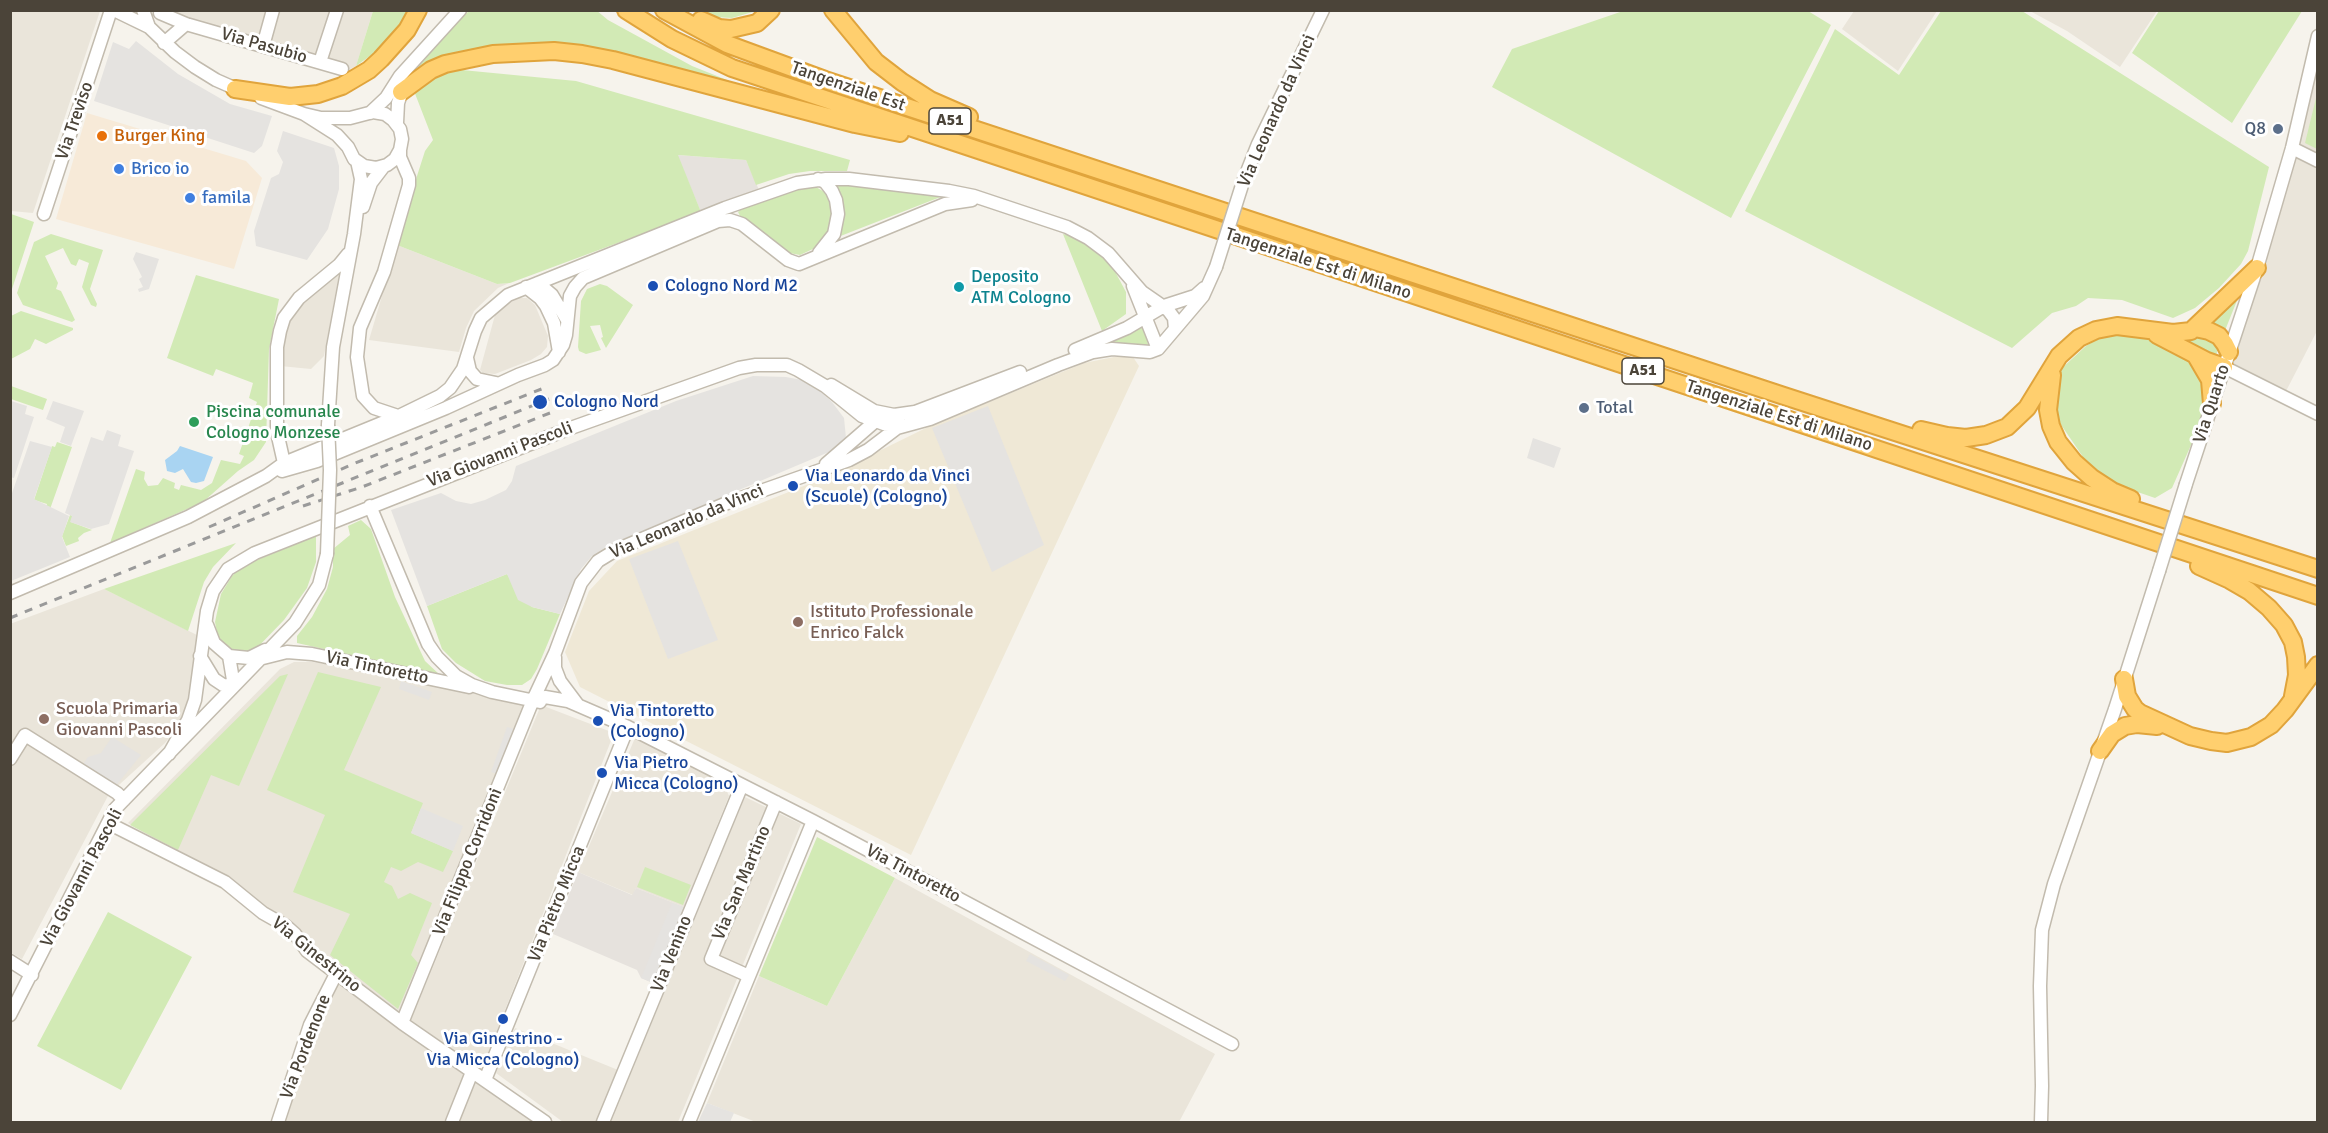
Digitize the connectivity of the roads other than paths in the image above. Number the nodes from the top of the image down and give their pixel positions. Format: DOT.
graph roads {
  1 [pos="141,10"];
  2 [pos="273,10"];
  3 [pos="337,10"];
  4 [pos="418,10"];
  5 [pos="460,10"];
  6 [pos="626,10"];
  7 [pos="664,10"];
  8 [pos="684,10"];
  9 [pos="771,10"];
  10 [pos="833,10"];
  11 [pos="1323,10"];
  12 [pos="117,13"];
  13 [pos="160,13"];
  14 [pos="186,24"];
  15 [pos="149,27"];
  16 [pos="2318,36"];
  17 [pos="165,43"];
  18 [pos="263,46"];
  19 [pos="320,62"];
  20 [pos="412,64"];
  21 [pos="342,69"];
  22 [pos="235,89"];
  23 [pos="401,92"];
  24 [pos="304,114"];
  25 [pos="365,115"];
  26 [pos="397,123"];
  27 [pos="968,146"];
  28 [pos="348,147"];
  29 [pos="2292,147"];
  30 [pos="400,151"];
  31 [pos="357,161"];
  32 [pos="2318,161"];
  33 [pos="384,166"];
  34 [pos="818,179"];
  35 [pos="1174,195"];
  36 [pos="987,201"];
  37 [pos="44,214"];
  38 [pos="354,234"];
  39 [pos="351,250"];
  40 [pos="803,263"];
  41 [pos="2257,268"];
  42 [pos="1130,279"];
  43 [pos="1211,280"];
  44 [pos="532,285"];
  45 [pos="1164,306"];
  46 [pos="1146,317"];
  47 [pos="567,321"];
  48 [pos="1127,328"];
  49 [pos="2143,328"];
  50 [pos="2195,328"];
  51 [pos="1175,330"];
  52 [pos="1158,349"];
  53 [pos="559,352"];
  54 [pos="2193,354"];
  55 [pos="467,358"];
  56 [pos="2227,359"];
  57 [pos="2057,360"];
  58 [pos="787,366"];
  59 [pos="497,384"];
  60 [pos="363,396"];
  61 [pos="1784,396"];
  62 [pos="843,402"];
  63 [pos="2212,404"];
  64 [pos="2318,414"];
  65 [pos="399,416"];
  66 [pos="878,417"];
  67 [pos="903,425"];
  68 [pos="369,427"];
  69 [pos="853,440"];
  70 [pos="878,442"];
  71 [pos="360,444"];
  72 [pos="289,465"];
  73 [pos="821,468"];
  74 [pos="370,506"];
  75 [pos="2148,539"];
  76 [pos="2318,568"];
  77 [pos="10,593"];
  78 [pos="2318,596"];
  79 [pos="206,621"];
  80 [pos="277,643"];
  81 [pos="555,653"];
  82 [pos="200,656"];
  83 [pos="229,656"];
  84 [pos="262,659"];
  85 [pos="2318,665"];
  86 [pos="2124,679"];
  87 [pos="234,687"];
  88 [pos="492,692"];
  89 [pos="2292,699"];
  90 [pos="532,700"];
  91 [pos="585,710"];
  92 [pos="2114,711"];
  93 [pos="2136,716"];
  94 [pos="628,728"];
  95 [pos="2100,751"];
  96 [pos="169,754"];
  97 [pos="10,759"];
  98 [pos="742,785"];
  99 [pos="124,800"];
  100 [pos="776,802"];
  101 [pos="813,821"];
  102 [pos="108,823"];
  103 [pos="10,961"];
  104 [pos="337,972"];
  105 [pos="32,975"];
  106 [pos="749,976"];
  107 [pos="10,1014"];
  108 [pos="402,1023"];
  109 [pos="1232,1044"];
  110 [pos="472,1072"];
  111 [pos="485,1080"];
  112 [pos="279,1122"];
  113 [pos="452,1122"];
  114 [pos="545,1122"];
  115 [pos="603,1122"];
  116 [pos="689,1122"];
  117 [pos="2041,1122"];
  1 -- 12 [label="street"];
  1 -- 15 [label="street"];
  2 -- 18 [label="street"];
  3 -- 19 [label="street"];
  4 -- 22 [label="highway"];
  5 -- 20 [label="street"];
  6 -- 27 [label="highway, Tangenziale Est / A51"];
  7 -- 35 [label="highway, Tangenziale Est / A51"];
  8 -- 9 [label="highway"];
  10 -- 35 [label="highway"];
  11 -- 43 [label="street, Via Leonardo da Vinci, bridge"];
  12 -- 15 [label="street"];
  12 -- 37 [label="street, Via Treviso"];
  13 -- 14 [label="street, Via Pasubio"];
  14 -- 17 [label="street"];
  14 -- 18 [label="street, Via Pasubio"];
  15 -- 17 [label="street"];
  16 -- 29 [label="street, Via Quarto"];
  17 -- 22 [label="street"];
  18 -- 19 [label="street, Via Pasubio"];
  19 -- 21 [label="street, Via Pasubio"];
  20 -- 23 [label="street"];
  20 -- 25 [label="street"];
  22 -- 24 [label="street"];
  23 -- 26 [label="street"];
  23 -- 27 [label="highway"];
  24 -- 25 [label="street"];
  24 -- 28 [label="street"];
  25 -- 26 [label="street"];
  25 -- 28 [label="street"];
  26 -- 30 [label="street"];
  27 -- 75 [label="highway, Tangenziale Est di Milano / A51"];
  28 -- 31 [label="street"];
  29 -- 32 [label="street"];
  29 -- 41 [label="street, Via Quarto"];
  30 -- 33 [label="street"];
  30 -- 60 [label="street"];
  31 -- 33 [label="street"];
  31 -- 38 [label="street, Via Giovanni Pascoli"];
  33 -- 38 [label="street, Via Giovanni Pascoli"];
  34 -- 36 [label="street"];
  34 -- 40 [label="street"];
  34 -- 44 [label="street"];
  35 -- 61 [label="highway, Tangenziale Est di Milano / A51"];
  36 -- 40 [label="street"];
  36 -- 42 [label="street"];
  38 -- 39 [label="street, Via Giovanni Pascoli"];
  39 -- 72 [label="street"];
  39 -- 80 [label="street, Via Giovanni Pascoli, bridge"];
  40 -- 47 [label="street"];
  41 -- 50 [label="highway"];
  41 -- 56 [label="street, Via Quarto"];
  42 -- 45 [label="street"];
  42 -- 46 [label="street"];
  42 -- 48 [label="street"];
  43 -- 45 [label="street"];
  43 -- 51 [label="street, Via Leonardo da Vinci"];
  44 -- 47 [label="street"];
  44 -- 53 [label="street"];
  44 -- 55 [label="street"];
  45 -- 46 [label="street"];
  45 -- 51 [label="street"];
  46 -- 48 [label="street"];
  46 -- 52 [label="street"];
  47 -- 53 [label="street"];
  48 -- 66 [label="street"];
  49 -- 50 [label="highway"];
  49 -- 54 [label="highway"];
  49 -- 57 [label="highway"];
  50 -- 56 [label="highway"];
  51 -- 52 [label="street, Via Leonardo da Vinci"];
  52 -- 67 [label="street, Via Leonardo da Vinci"];
  53 -- 59 [label="street"];
  54 -- 56 [label="highway"];
  54 -- 63 [label="highway"];
  55 -- 59 [label="street"];
  55 -- 65 [label="street"];
  56 -- 63 [label="street, Via Quarto"];
  56 -- 64 [label="street"];
  57 -- 61 [label="highway"];
  57 -- 76 [label="highway"];
  58 -- 62 [label="street, Via Giovanni Pascoli"];
  58 -- 66 [label="street"];
  58 -- 74 [label="street, Via Giovanni Pascoli"];
  59 -- 71 [label="street"];
  60 -- 65 [label="street"];
  60 -- 68 [label="street"];
  61 -- 76 [label="highway, Tangenziale Est di Milano / A51"];
  62 -- 66 [label="street, Via Giovanni Pascoli"];
  62 -- 69 [label="street"];
  63 -- 86 [label="street, Via Quarto, bridge"];
  65 -- 68 [label="street"];
  66 -- 67 [label="street, Via Giovanni Pascoli"];
  66 -- 69 [label="street, Via Leonardo da Vinci"];
  66 -- 70 [label="street"];
  67 -- 70 [label="street, Via Leonardo da Vinci"];
  68 -- 71 [label="street"];
  68 -- 72 [label="street"];
  69 -- 73 [label="street, Via Leonardo da Vinci"];
  70 -- 73 [label="street, Via Leonardo da Vinci"];
  71 -- 72 [label="street"];
  72 -- 77 [label="street"];
  73 -- 81 [label="street, Via Leonardo da Vinci"];
  74 -- 79 [label="street, Via Giovanni Pascoli"];
  74 -- 88 [label="street, Via Tintoretto"];
  75 -- 78 [label="highway, Tangenziale Est di Milano / A51"];
  75 -- 89 [label="highway"];
  79 -- 82 [label="street, Via Giovanni Pascoli"];
  79 -- 83 [label="street"];
  80 -- 83 [label="street"];
  80 -- 84 [label="street, Via Giovanni Pascoli"];
  81 -- 90 [label="street, Via Leonardo da Vinci"];
  81 -- 91 [label="street, Via Tintoretto"];
  82 -- 87 [label="street"];
  82 -- 96 [label="street, Via Giovanni Pascoli"];
  83 -- 87 [label="street"];
  84 -- 87 [label="street, Via Giovanni Pascoli"];
  84 -- 88 [label="street, Via Tintoretto"];
  85 -- 89 [label="highway"];
  86 -- 92 [label="street, Via Quarto"];
  86 -- 93 [label="highway"];
  87 -- 96 [label="street, Via Giovanni Pascoli"];
  88 -- 90 [label="street, Via Tintoretto"];
  89 -- 93 [label="highway"];
  90 -- 91 [label="street, Via Tintoretto"];
  90 -- 108 [label="street, Via Filippo Corridoni"];
  91 -- 94 [label="street, Via Tintoretto"];
  92 -- 93 [label="highway"];
  92 -- 95 [label="street, Via Quarto"];
  93 -- 95 [label="highway"];
  94 -- 98 [label="street, Via Tintoretto"];
  94 -- 111 [label="street, Via Pietro Micca"];
  95 -- 117 [label="street, Via Quarto"];
  96 -- 99 [label="street, Via Giovanni Pascoli"];
  97 -- 99 [label="street"];
  98 -- 100 [label="street, Via Tintoretto"];
  98 -- 115 [label="street, Via Venino"];
  99 -- 102 [label="street, Via Giovanni Pascoli"];
  100 -- 101 [label="street, Via Tintoretto"];
  100 -- 106 [label="street, Via San Martino"];
  101 -- 106 [label="street"];
  101 -- 109 [label="street, Via Tintoretto"];
  102 -- 104 [label="street, Via Ginestrino"];
  102 -- 105 [label="street, Via Giovanni Pascoli"];
  103 -- 105 [label="street"];
  104 -- 108 [label="street, Via Ginestrino"];
  104 -- 112 [label="street, Via Pordenone"];
  105 -- 107 [label="street, Via Giovanni Pascoli"];
  106 -- 116 [label="street"];
  108 -- 110 [label="street, Via Ginestrino"];
  110 -- 111 [label="street, Via Ginestrino"];
  110 -- 113 [label="street"];
  111 -- 114 [label="street, Via Ginestrino"];
}
